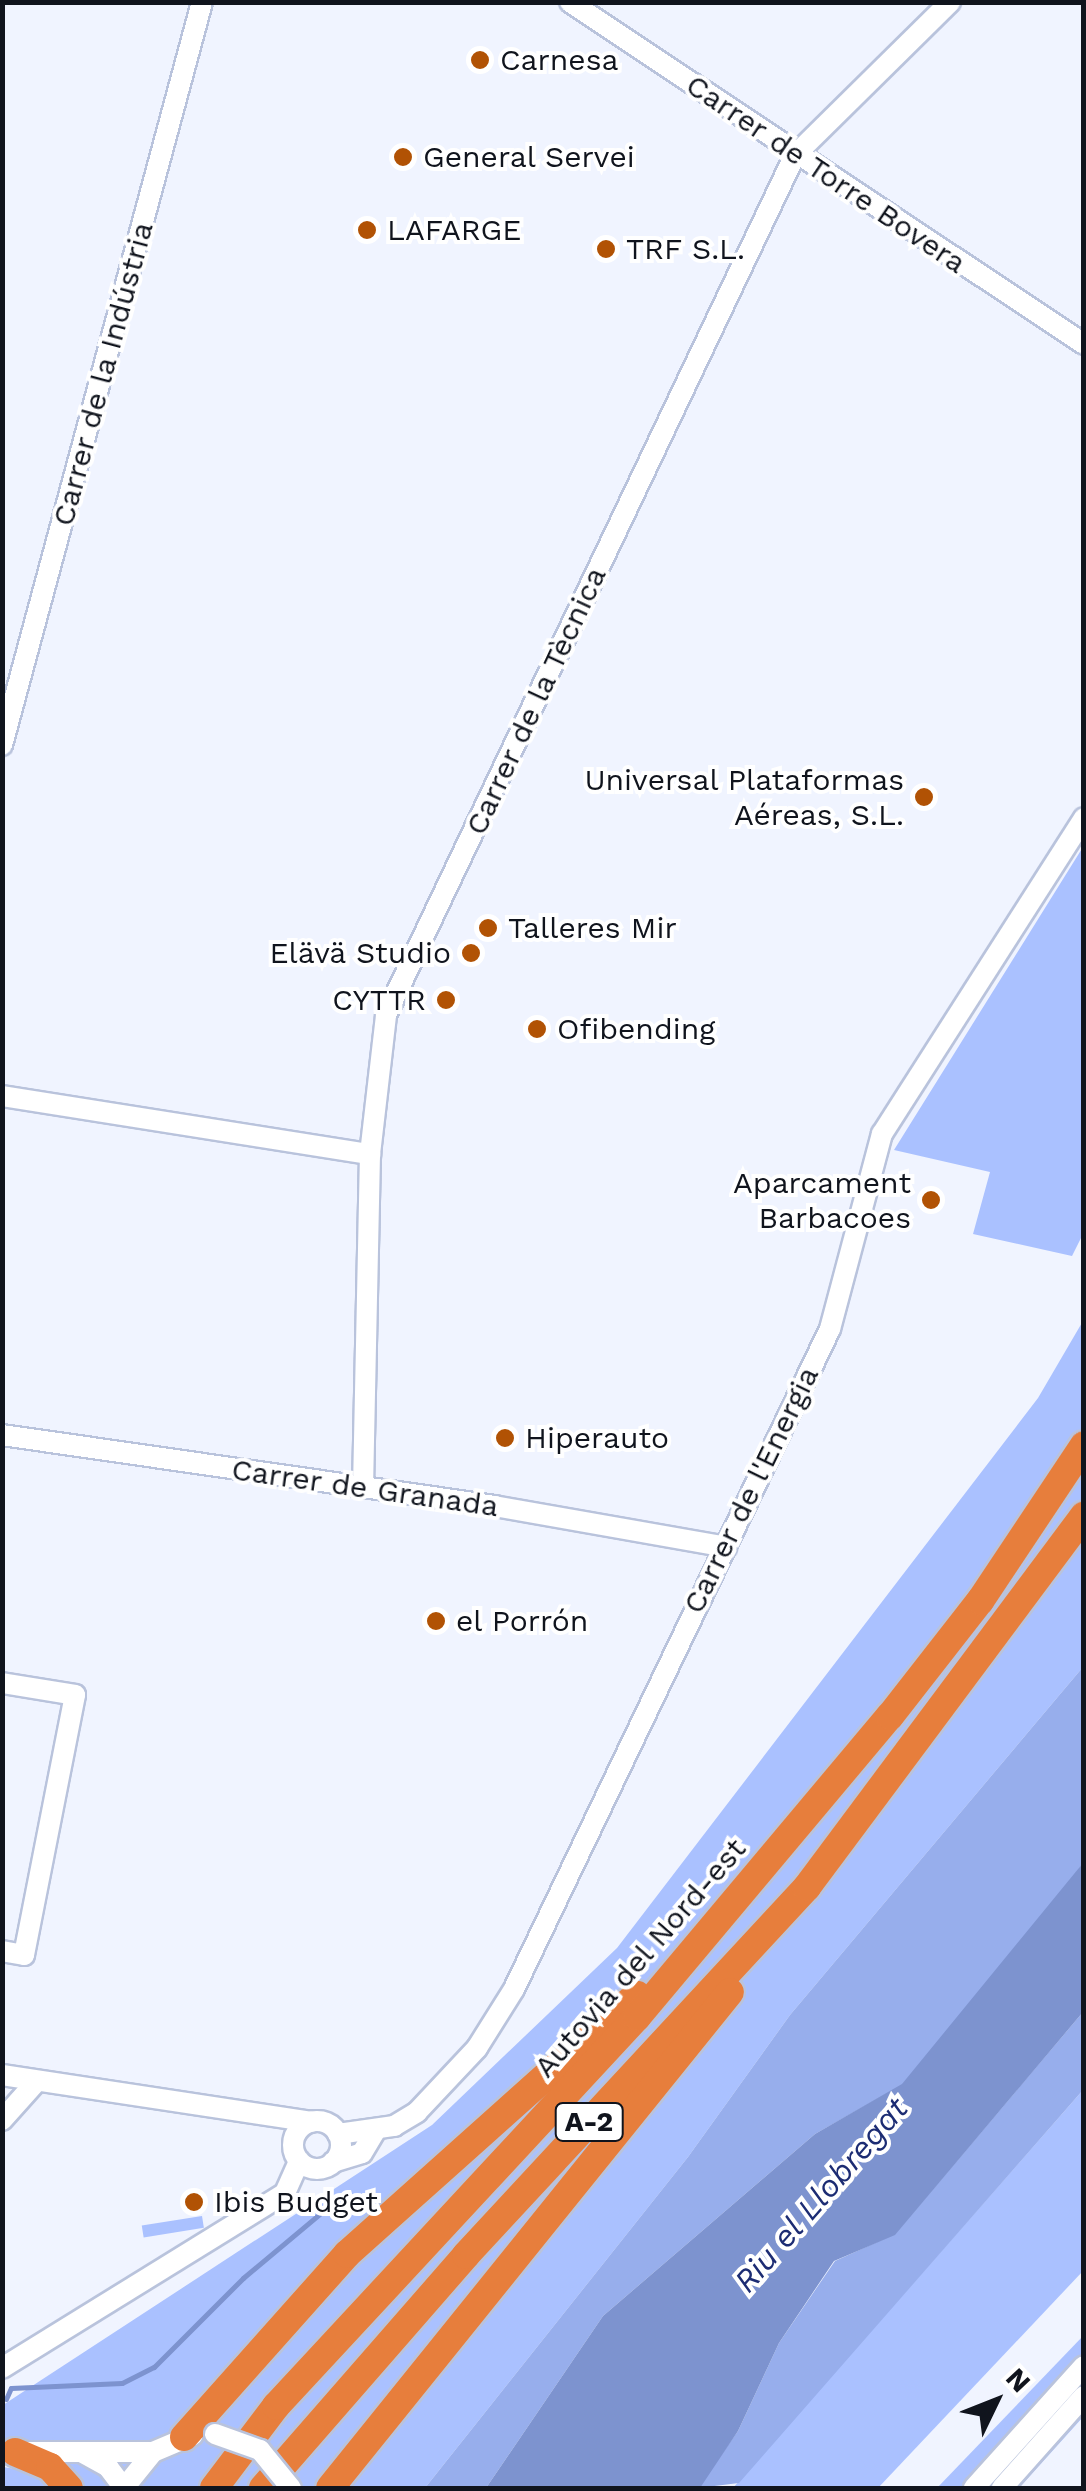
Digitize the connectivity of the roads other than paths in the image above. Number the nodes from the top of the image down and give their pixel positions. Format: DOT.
graph roads {
  1 [pos="202,2"];
  2 [pos="570,2"];
  3 [pos="950,2"];
  4 [pos="795,155"];
  5 [pos="1084,344"];
  6 [pos="2,745"];
  7 [pos="1084,818"];
  8 [pos="2,1096"];
  9 [pos="370,1154"];
  10 [pos="2,1436"];
  11 [pos="1084,1445"];
  12 [pos="363,1488"];
  13 [pos="1084,1516"];
  14 [pos="726,1547"];
  15 [pos="2,1683"];
  16 [pos="807,1887"];
  17 [pos="706,1935"];
  18 [pos="2,1951"];
  19 [pos="2,2075"];
  20 [pos="36,2082"];
  21 [pos="259,2116"];
  22 [pos="2,2120"];
  23 [pos="312,2122"];
  24 [pos="376,2130"];
  25 [pos="338,2134"];
  26 [pos="296,2153"];
  27 [pos="334,2162"];
  28 [pos="1084,2366"];
  29 [pos="2,2368"];
  30 [pos="1084,2396"];
  31 [pos="184,2437"];
  32 [pos="9,2451"];
  33 [pos="82,2452"];
  34 [pos="154,2452"];
  35 [pos="69,2488"];
  36 [pos="124,2488"];
  37 [pos="214,2488"];
  38 [pos="263,2488"];
  39 [pos="291,2488"];
  40 [pos="330,2488"];
  41 [pos="974,2488"];
  42 [pos="1002,2488"];
  1 -- 6 [label="street, Carrer de la Indústria"];
  2 -- 4 [label="street, Carrer de Torre Bovera"];
  3 -- 4 [label="street, Carrer de la Tècnica"];
  4 -- 5 [label="street, Carrer de Torre Bovera"];
  4 -- 9 [label="street, Carrer de la Tècnica"];
  7 -- 14 [label="street, Carrer de l'Energia"];
  8 -- 9 [label="street"];
  9 -- 12 [label="street, Carrer de la Tècnica"];
  10 -- 12 [label="street, Carrer de Granada"];
  11 -- 17 [label="highway, Autovia del Nord-est / A-2"];
  12 -- 14 [label="street, Carrer de Granada"];
  13 -- 16 [label="highway, A-2"];
  14 -- 24 [label="street, Carrer de l'Energia"];
  15 -- 18 [label="street"];
  16 -- 38 [label="highway, A-2"];
  16 -- 40 [label="highway"];
  17 -- 31 [label="highway"];
  17 -- 37 [label="highway, Autovia del Nord-est / A-2"];
  19 -- 20 [label="street"];
  20 -- 21 [label="street"];
  20 -- 22 [label="street"];
  21 -- 23 [label="street"];
  21 -- 26 [label="street"];
  23 -- 25 [label="street"];
  23 -- 26 [label="street"];
  24 -- 25 [label="street, Carrer de l'Energia"];
  24 -- 27 [label="street, Carrer de l'Energia"];
  25 -- 27 [label="street"];
  26 -- 27 [label="street"];
  26 -- 29 [label="street"];
  28 -- 41 [label="street"];
  30 -- 42 [label="street"];
  31 -- 34 [label="street"];
  31 -- 39 [label="street, bridge"];
  32 -- 33 [label="street"];
  32 -- 35 [label="highway"];
  33 -- 34 [label="street"];
  33 -- 36 [label="street"];
  34 -- 36 [label="street"];
}
